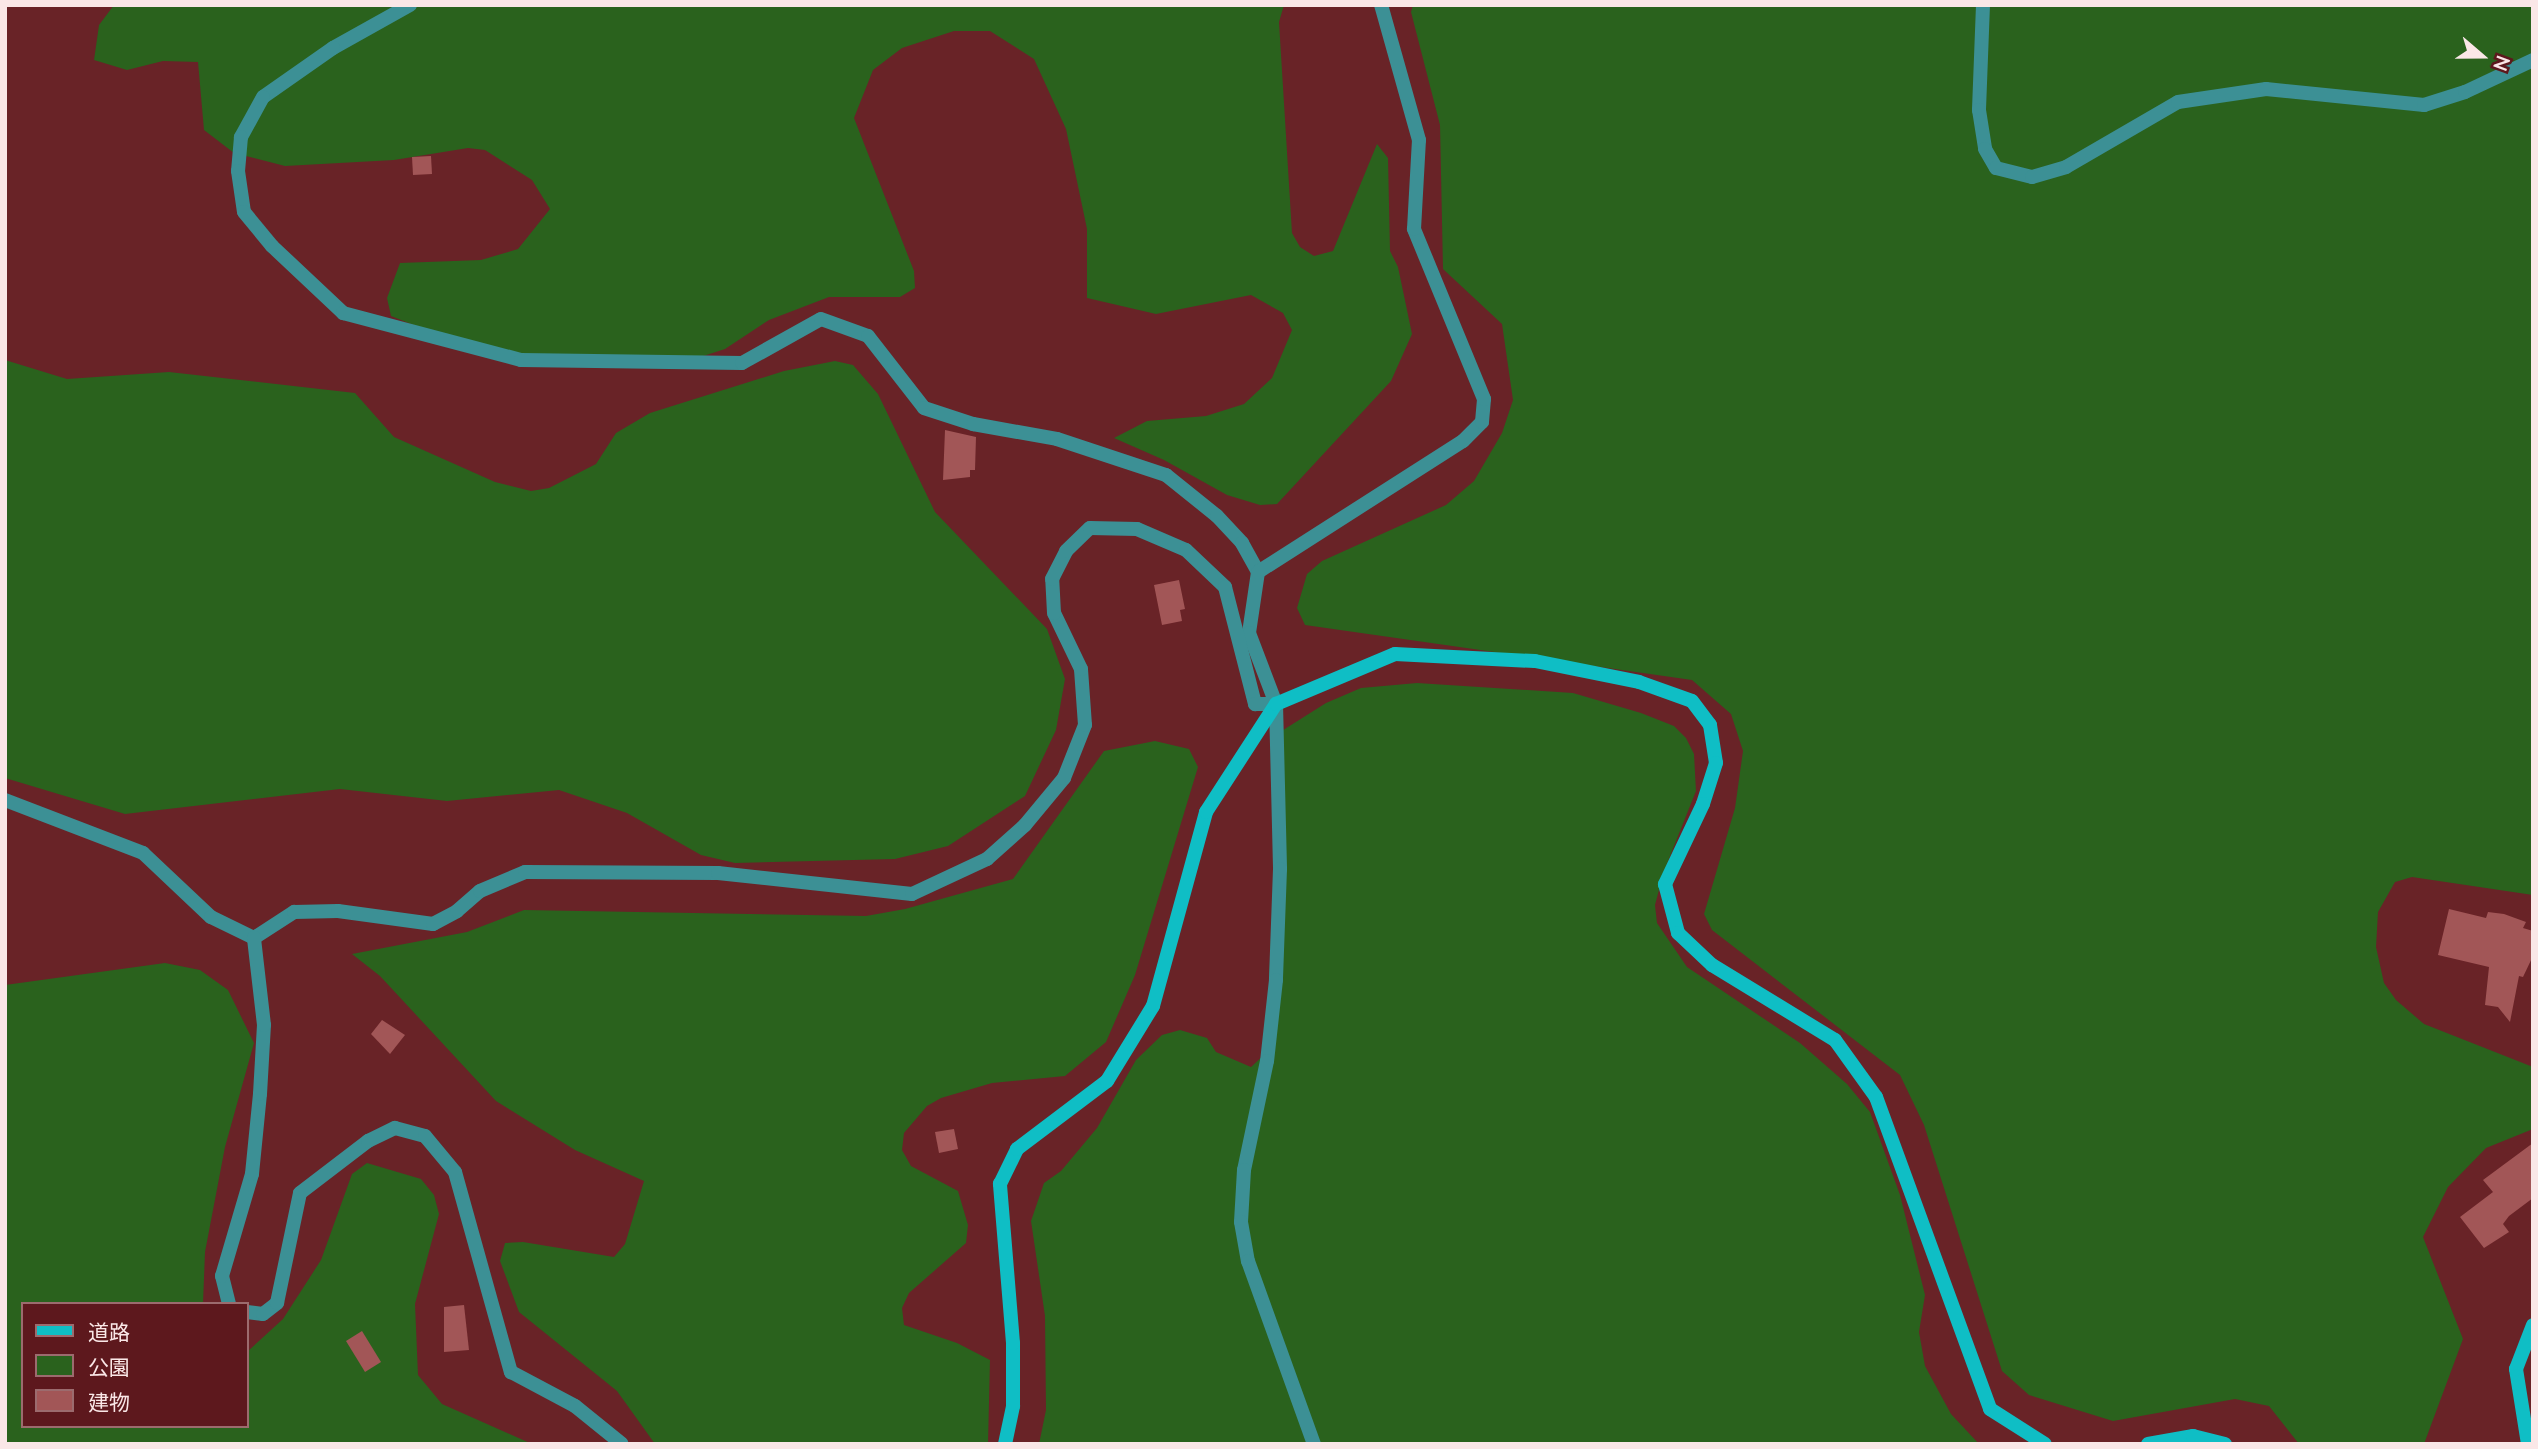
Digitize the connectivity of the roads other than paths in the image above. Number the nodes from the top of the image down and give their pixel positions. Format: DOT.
graph roads {
  1 [pos="410,5"];
  2 [pos="1381,5"];
  3 [pos="1983,5"];
  4 [pos="2533,60"];
  5 [pos="1258,572"];
  6 [pos="1276,704"];
  7 [pos="5,800"];
  8 [pos="254,938"];
  9 [pos="228,1302"];
  10 [pos="248,1312"];
  11 [pos="2533,1325"];
  12 [pos="622,1444"];
  13 [pos="1005,1444"];
  14 [pos="1314,1444"];
  15 [pos="2045,1444"];
  16 [pos="2148,1444"];
  17 [pos="2225,1444"];
  18 [pos="2528,1444"];
  1 -- 5 [label="street"];
  2 -- 5 [label="street"];
  3 -- 4 [label="street"];
  5 -- 6 [label="street"];
  6 -- 8 [label="street"];
  6 -- 13 [label="street"];
  6 -- 14 [label="street"];
  6 -- 15 [label="street"];
  7 -- 8 [label="street"];
  8 -- 9 [label="street"];
  10 -- 12 [label="street"];
  11 -- 18 [label="street"];
  16 -- 17 [label="street"];
}
